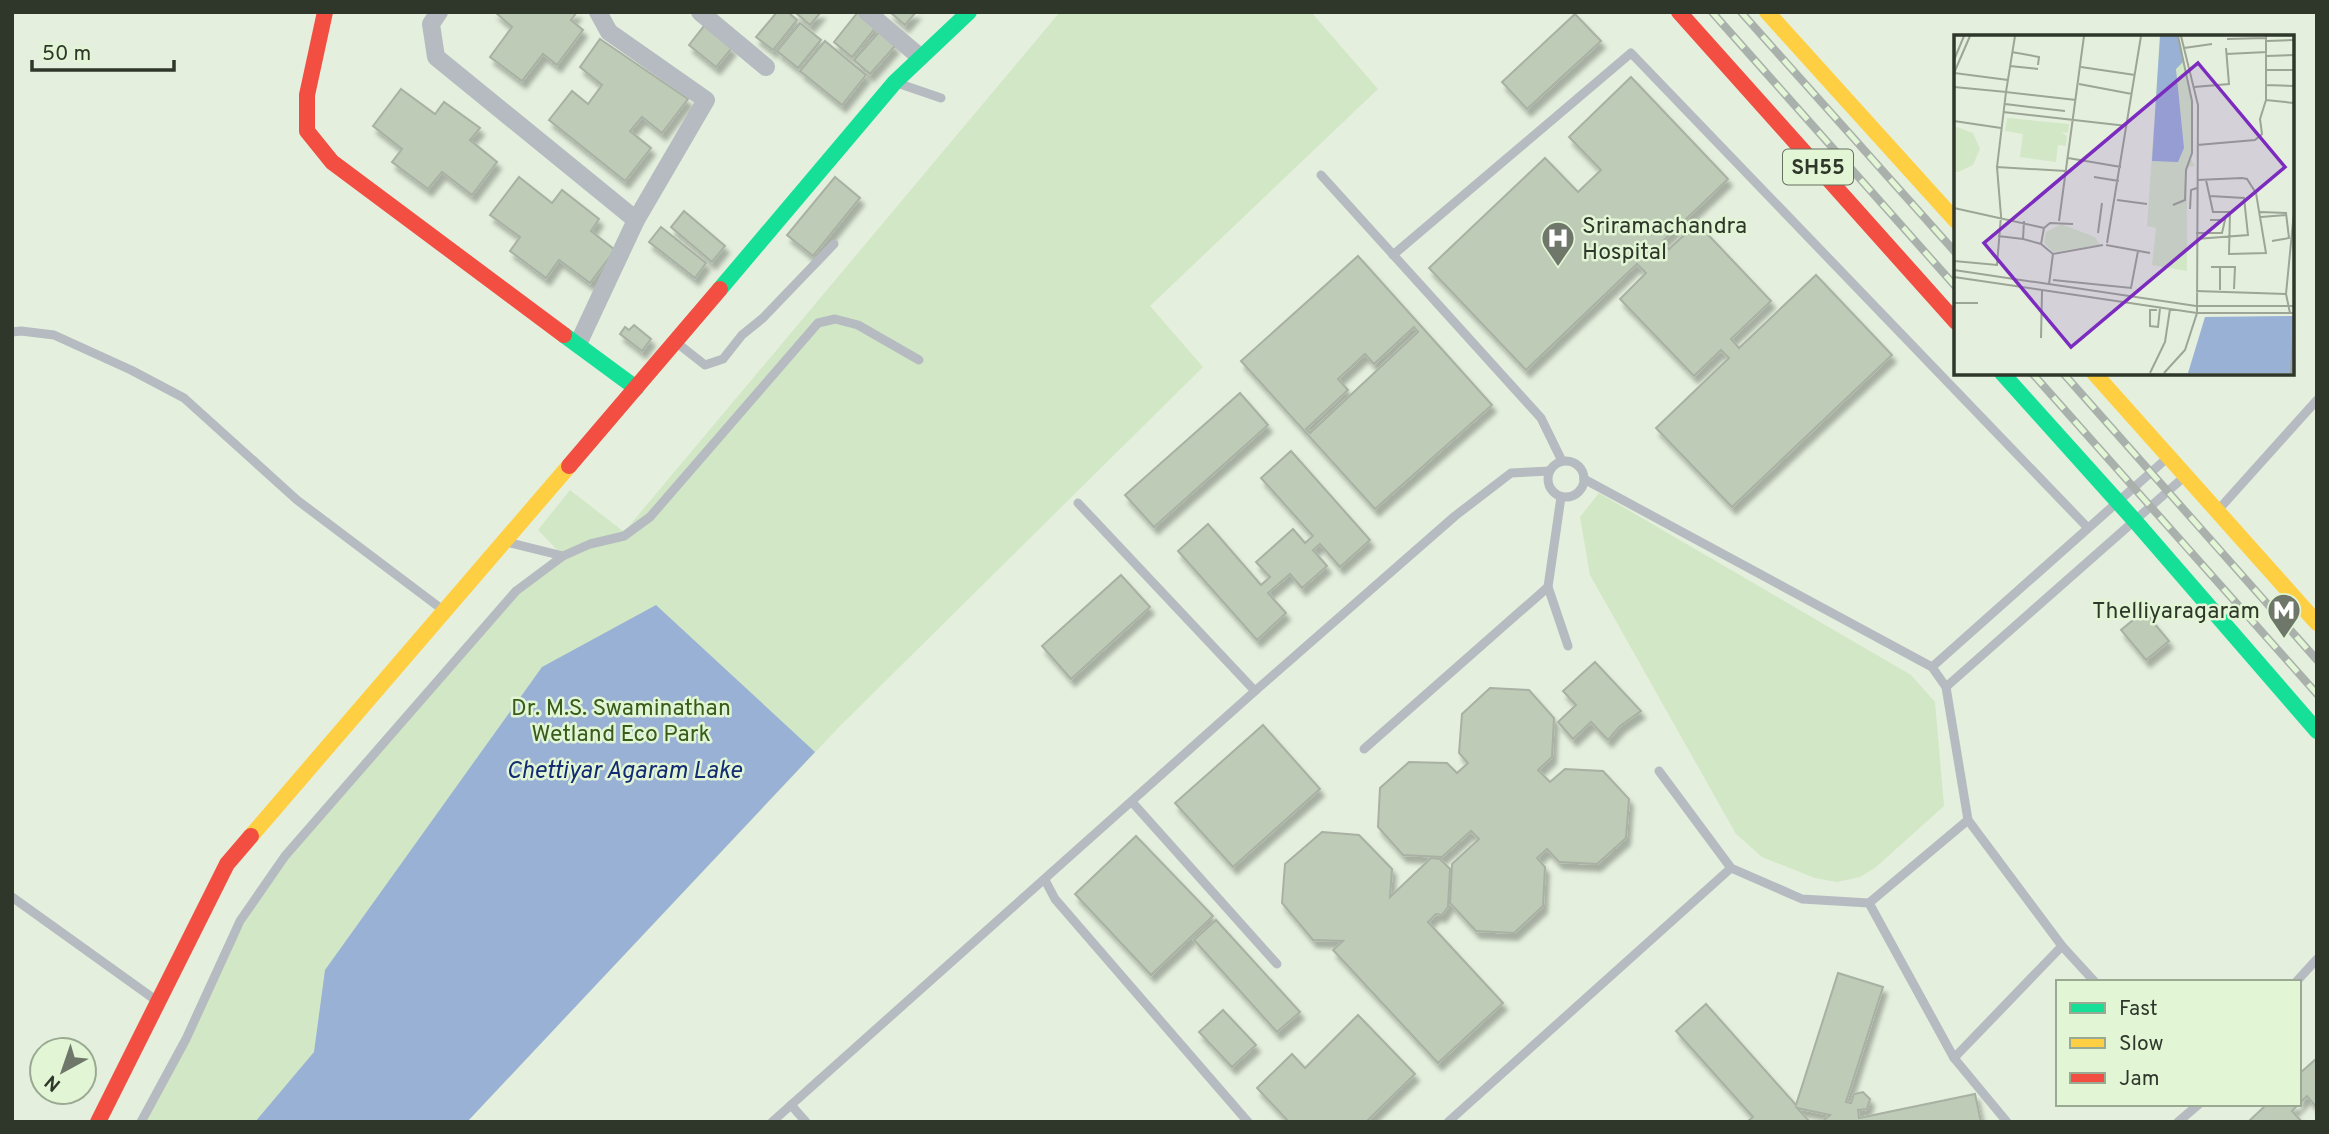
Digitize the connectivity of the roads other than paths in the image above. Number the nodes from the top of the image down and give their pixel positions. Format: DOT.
graph roads {
  1 [pos="325,12"];
  2 [pos="439,12"];
  3 [pos="598,12"];
  4 [pos="700,12"];
  5 [pos="867,12"];
  6 [pos="1679,12"];
  7 [pos="1767,12"];
  8 [pos="961,15"];
  9 [pos="920,57"];
  10 [pos="766,67"];
  11 [pos="895,82"];
  12 [pos="941,98"];
  13 [pos="1321,175"];
  14 [pos="1954,219"];
  15 [pos="636,220"];
  16 [pos="834,244"];
  17 [pos="1393,255"];
  18 [pos="1954,319"];
  19 [pos="12,332"];
  20 [pos="675,342"];
  21 [pos="578,344"];
  22 [pos="919,360"];
  23 [pos="2003,374"];
  24 [pos="2095,374"];
  25 [pos="636,388"];
  26 [pos="2317,400"];
  27 [pos="2169,456"];
  28 [pos="1562,461"];
  29 [pos="1550,471"];
  30 [pos="2186,475"];
  31 [pos="1584,479"];
  32 [pos="1562,497"];
  33 [pos="2118,502"];
  34 [pos="1078,503"];
  35 [pos="2218,510"];
  36 [pos="2135,521"];
  37 [pos="2088,528"];
  38 [pos="504,542"];
  39 [pos="563,556"];
  40 [pos="1548,587"];
  41 [pos="444,611"];
  42 [pos="2317,623"];
  43 [pos="1568,646"];
  44 [pos="1932,667"];
  45 [pos="1947,687"];
  46 [pos="1255,691"];
  47 [pos="2317,731"];
  48 [pos="1364,749"];
  49 [pos="1659,771"];
  50 [pos="1132,802"];
  51 [pos="1968,820"];
  52 [pos="1731,868"];
  53 [pos="1045,880"];
  54 [pos="12,897"];
  55 [pos="1869,903"];
  56 [pos="2062,946"];
  57 [pos="2317,959"];
  58 [pos="1277,964"];
  59 [pos="2093,980"];
  60 [pos="2297,980"];
  61 [pos="158,1002"];
  62 [pos="1954,1058"];
  63 [pos="791,1105"];
  64 [pos="2197,1106"];
  65 [pos="98,1122"];
  66 [pos="141,1122"];
  67 [pos="772,1122"];
  68 [pos="806,1122"];
  69 [pos="1248,1122"];
  70 [pos="1448,1122"];
  71 [pos="2007,1122"];
  72 [pos="2178,1122"];
  1 -- 21 [label="street"];
  2 -- 15 [label="street"];
  3 -- 15 [label="street"];
  4 -- 10 [label="street"];
  5 -- 9 [label="street"];
  6 -- 18 [label="street, SH55"];
  7 -- 14 [label="street, SH55"];
  8 -- 9 [label="street"];
  9 -- 11 [label="street"];
  11 -- 12 [label="lane"];
  11 -- 20 [label="street"];
  13 -- 17 [label="lane"];
  15 -- 21 [label="street"];
  16 -- 20 [label="lane"];
  17 -- 28 [label="lane"];
  17 -- 37 [label="lane"];
  19 -- 41 [label="lane"];
  20 -- 25 [label="street"];
  21 -- 25 [label="street"];
  22 -- 39 [label="lane"];
  23 -- 33 [label="street"];
  24 -- 27 [label="street"];
  25 -- 38 [label="street"];
  26 -- 35 [label="lane"];
  27 -- 30 [label="street"];
  27 -- 33 [label="lane"];
  28 -- 29 [label="lane"];
  28 -- 31 [label="lane"];
  29 -- 32 [label="lane"];
  29 -- 46 [label="lane"];
  30 -- 35 [label="street"];
  30 -- 36 [label="lane"];
  31 -- 32 [label="lane"];
  31 -- 44 [label="lane"];
  32 -- 40 [label="lane"];
  33 -- 36 [label="street"];
  33 -- 37 [label="lane"];
  34 -- 46 [label="lane"];
  35 -- 42 [label="street"];
  36 -- 45 [label="lane"];
  36 -- 47 [label="street"];
  37 -- 44 [label="lane"];
  38 -- 39 [label="lane"];
  38 -- 41 [label="street"];
  39 -- 66 [label="lane"];
  40 -- 43 [label="lane"];
  40 -- 48 [label="lane"];
  41 -- 61 [label="street"];
  44 -- 45 [label="lane"];
  45 -- 51 [label="lane"];
  46 -- 50 [label="lane"];
  49 -- 52 [label="lane"];
  50 -- 53 [label="lane"];
  50 -- 58 [label="lane"];
  51 -- 55 [label="lane"];
  51 -- 56 [label="lane"];
  52 -- 55 [label="lane"];
  52 -- 70 [label="lane"];
  53 -- 63 [label="lane"];
  53 -- 69 [label="lane"];
  54 -- 61 [label="lane"];
  55 -- 62 [label="lane"];
  56 -- 59 [label="lane"];
  56 -- 62 [label="lane"];
  57 -- 60 [label="lane"];
  61 -- 65 [label="street"];
  62 -- 71 [label="lane"];
  63 -- 67 [label="lane"];
  63 -- 68 [label="lane"];
  64 -- 72 [label="lane"];
}
